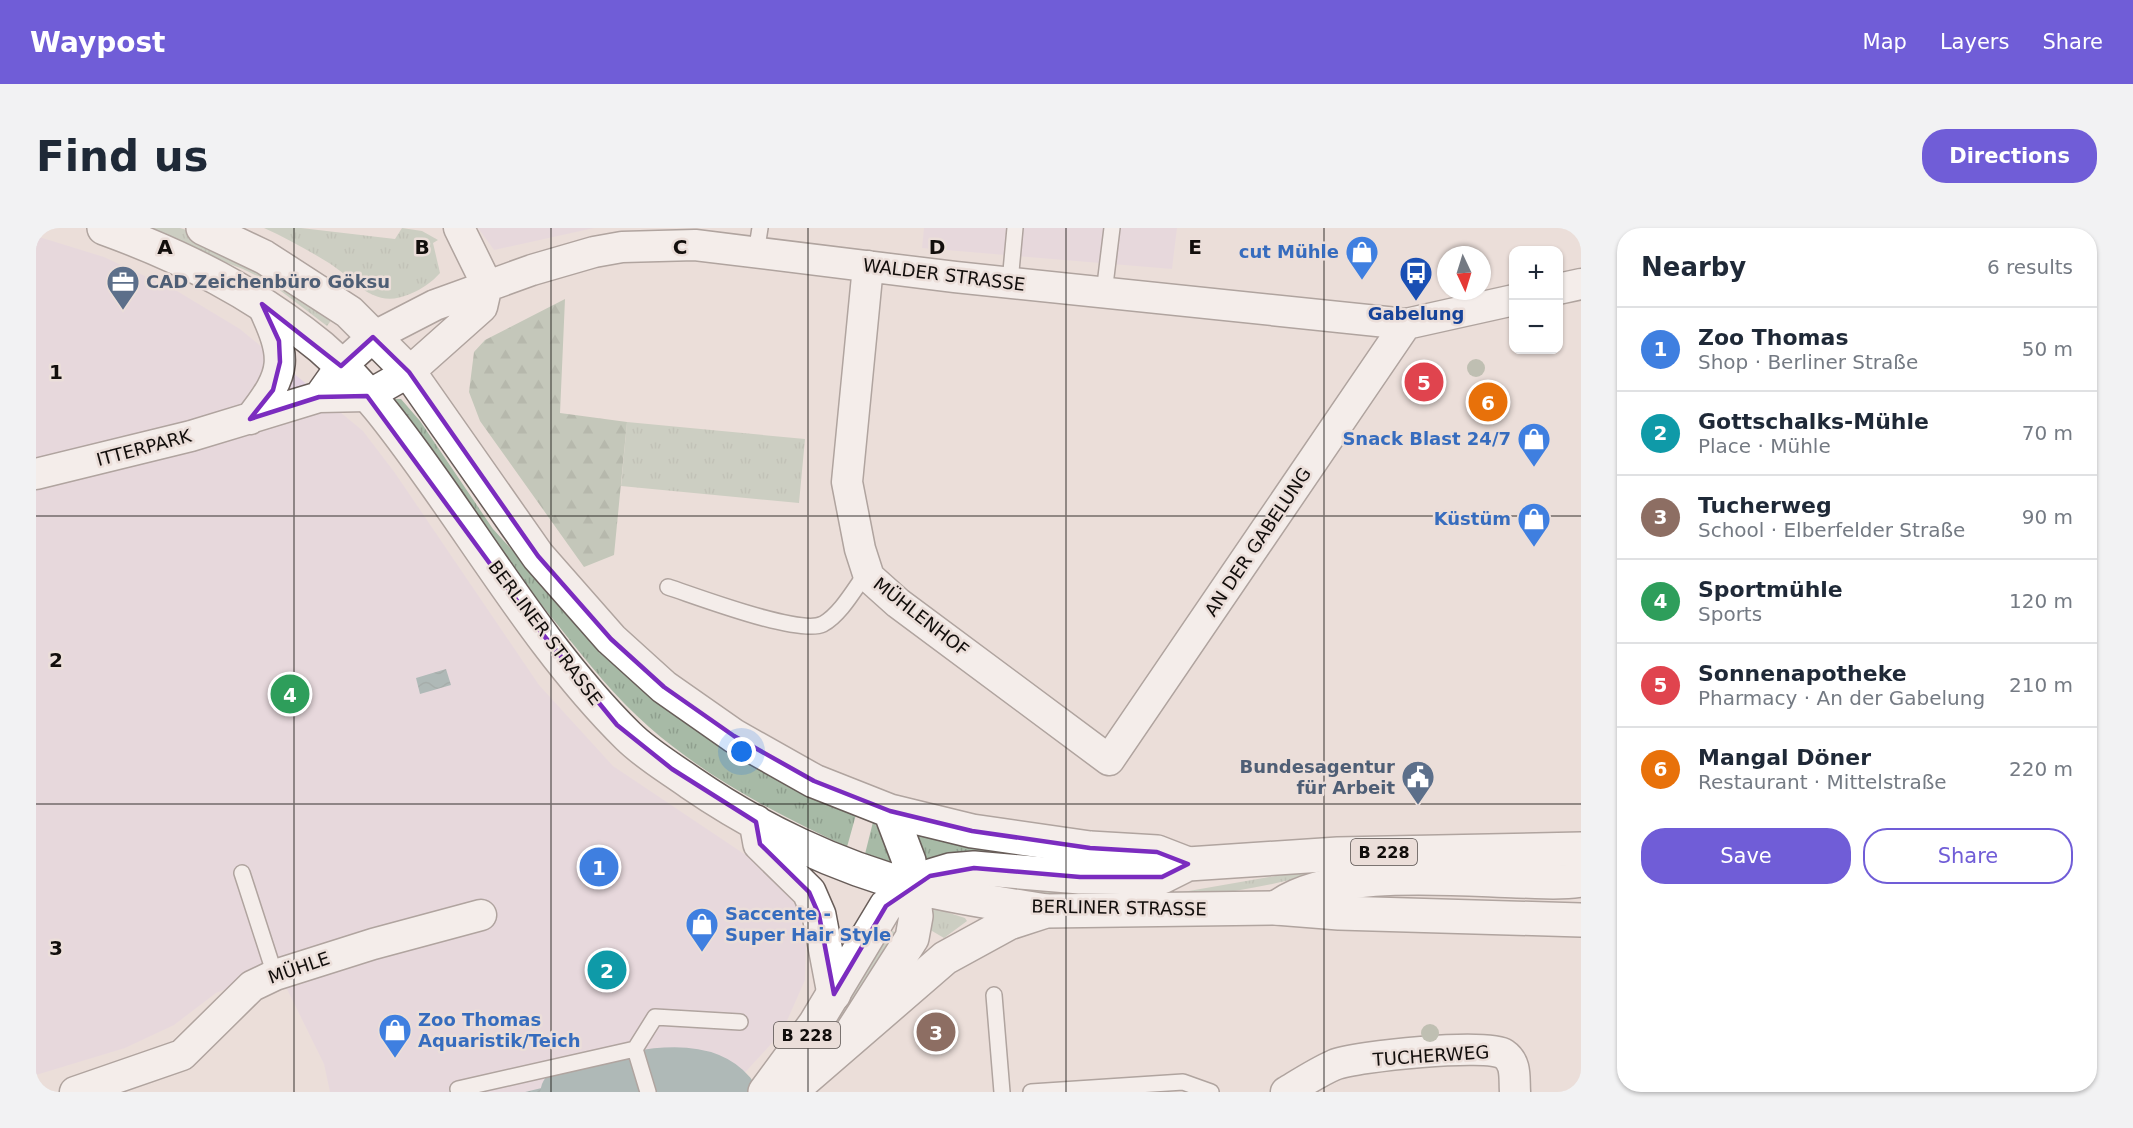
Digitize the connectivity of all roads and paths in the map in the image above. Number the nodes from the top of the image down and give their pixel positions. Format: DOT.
graph roads {
  1 [pos="104,228"];
  2 [pos="203,228"];
  3 [pos="459,228"];
  4 [pos="1015,228"];
  5 [pos="1112,228"];
  6 [pos="758,241"];
  7 [pos="868,266"];
  8 [pos="1010,282"];
  9 [pos="1581,284"];
  10 [pos="488,285"];
  11 [pos="1563,288"];
  12 [pos="1104,293"];
  13 [pos="1509,301"];
  14 [pos="262,304"];
  15 [pos="1406,324"];
  16 [pos="373,337"];
  17 [pos="341,366"];
  18 [pos="409,372"];
  19 [pos="367,396"];
  20 [pos="319,397"];
  21 [pos="250,419"];
  22 [pos="36,474"];
  23 [pos="867,572"];
  24 [pos="668,588"];
  25 [pos="1109,760"];
  26 [pos="890,811"];
  27 [pos="756,822"];
  28 [pos="1581,849"];
  29 [pos="1188,864"];
  30 [pos="242,873"];
  31 [pos="1581,880"];
  32 [pos="914,887"];
  33 [pos="1276,908"];
  34 [pos="1046,911"];
  35 [pos="481,915"];
  36 [pos="1581,920"];
  37 [pos="275,975"];
  38 [pos="834,994"];
  39 [pos="994,994"];
  40 [pos="740,1022"];
  41 [pos="844,1045"];
  42 [pos="635,1049"];
  43 [pos="458,1089"];
  44 [pos="75,1092"];
  45 [pos="648,1092"];
  46 [pos="765,1092"];
  47 [pos="790,1092"];
  48 [pos="1002,1092"];
  49 [pos="1031,1092"];
  50 [pos="1211,1092"];
  51 [pos="1286,1092"];
  52 [pos="1515,1092"];
  1 -- 14 [label="main road"];
  2 -- 16 [label="main road"];
  3 -- 10 [label="street"];
  4 -- 8 [label="lane"];
  5 -- 12 [label="lane"];
  6 -- 7 [label="street, WALDER STRASSE"];
  6 -- 10 [label="street, WALDER STRASSE"];
  7 -- 8 [label="street, WALDER STRASSE"];
  7 -- 23 [label="street, MÜHLENHOF"];
  8 -- 12 [label="street, WALDER STRASSE"];
  9 -- 11 [label="street"];
  10 -- 16 [label="street, WALDER STRASSE"];
  10 -- 18 [label="street"];
  12 -- 15 [label="street, WALDER STRASSE"];
  13 -- 15 [label="street, WALDER STRASSE"];
  14 -- 17 [label="main road"];
  14 -- 21 [label="street"];
  15 -- 25 [label="street, AN DER GABELUNG"];
  16 -- 17 [label="street, WALDER STRASSE"];
  16 -- 18 [label="main road"];
  17 -- 19 [label="main road, BERLINER STRASSE"];
  17 -- 20 [label="street"];
  18 -- 19 [label="street"];
  18 -- 26 [label="main road"];
  19 -- 20 [label="street, ITTERPARK"];
  19 -- 27 [label="main road, BERLINER STRASSE"];
  20 -- 21 [label="street, ITTERPARK"];
  21 -- 22 [label="street, ITTERPARK"];
  23 -- 24 [label="lane"];
  23 -- 25 [label="street, MÜHLENHOF"];
  26 -- 29 [label="main road"];
  26 -- 32 [label="main road"];
  27 -- 32 [label="main road, BERLINER STRASSE"];
  27 -- 38 [label="main road"];
  28 -- 29 [label="main road, B 228"];
  29 -- 32 [label="main road, B 228"];
  30 -- 37 [label="lane"];
  31 -- 33 [label="main road"];
  32 -- 34 [label="main road, BERLINER STRASSE"];
  32 -- 38 [label="main road, B 228"];
  32 -- 41 [label="main road"];
  33 -- 34 [label="main road, BERLINER STRASSE / B 228"];
  33 -- 36 [label="main road, BERLINER STRASSE / B 228"];
  34 -- 41 [label="main road, B 228"];
  35 -- 37 [label="street, MÜHLE"];
  37 -- 44 [label="street, MÜHLE"];
  38 -- 46 [label="main road, B 228"];
  39 -- 48 [label="lane"];
  40 -- 42 [label="lane"];
  41 -- 47 [label="main road, B 228"];
  42 -- 43 [label="lane"];
  42 -- 45 [label="lane"];
  49 -- 50 [label="lane"];
  51 -- 52 [label="street, TUCHERWEG"];
}
